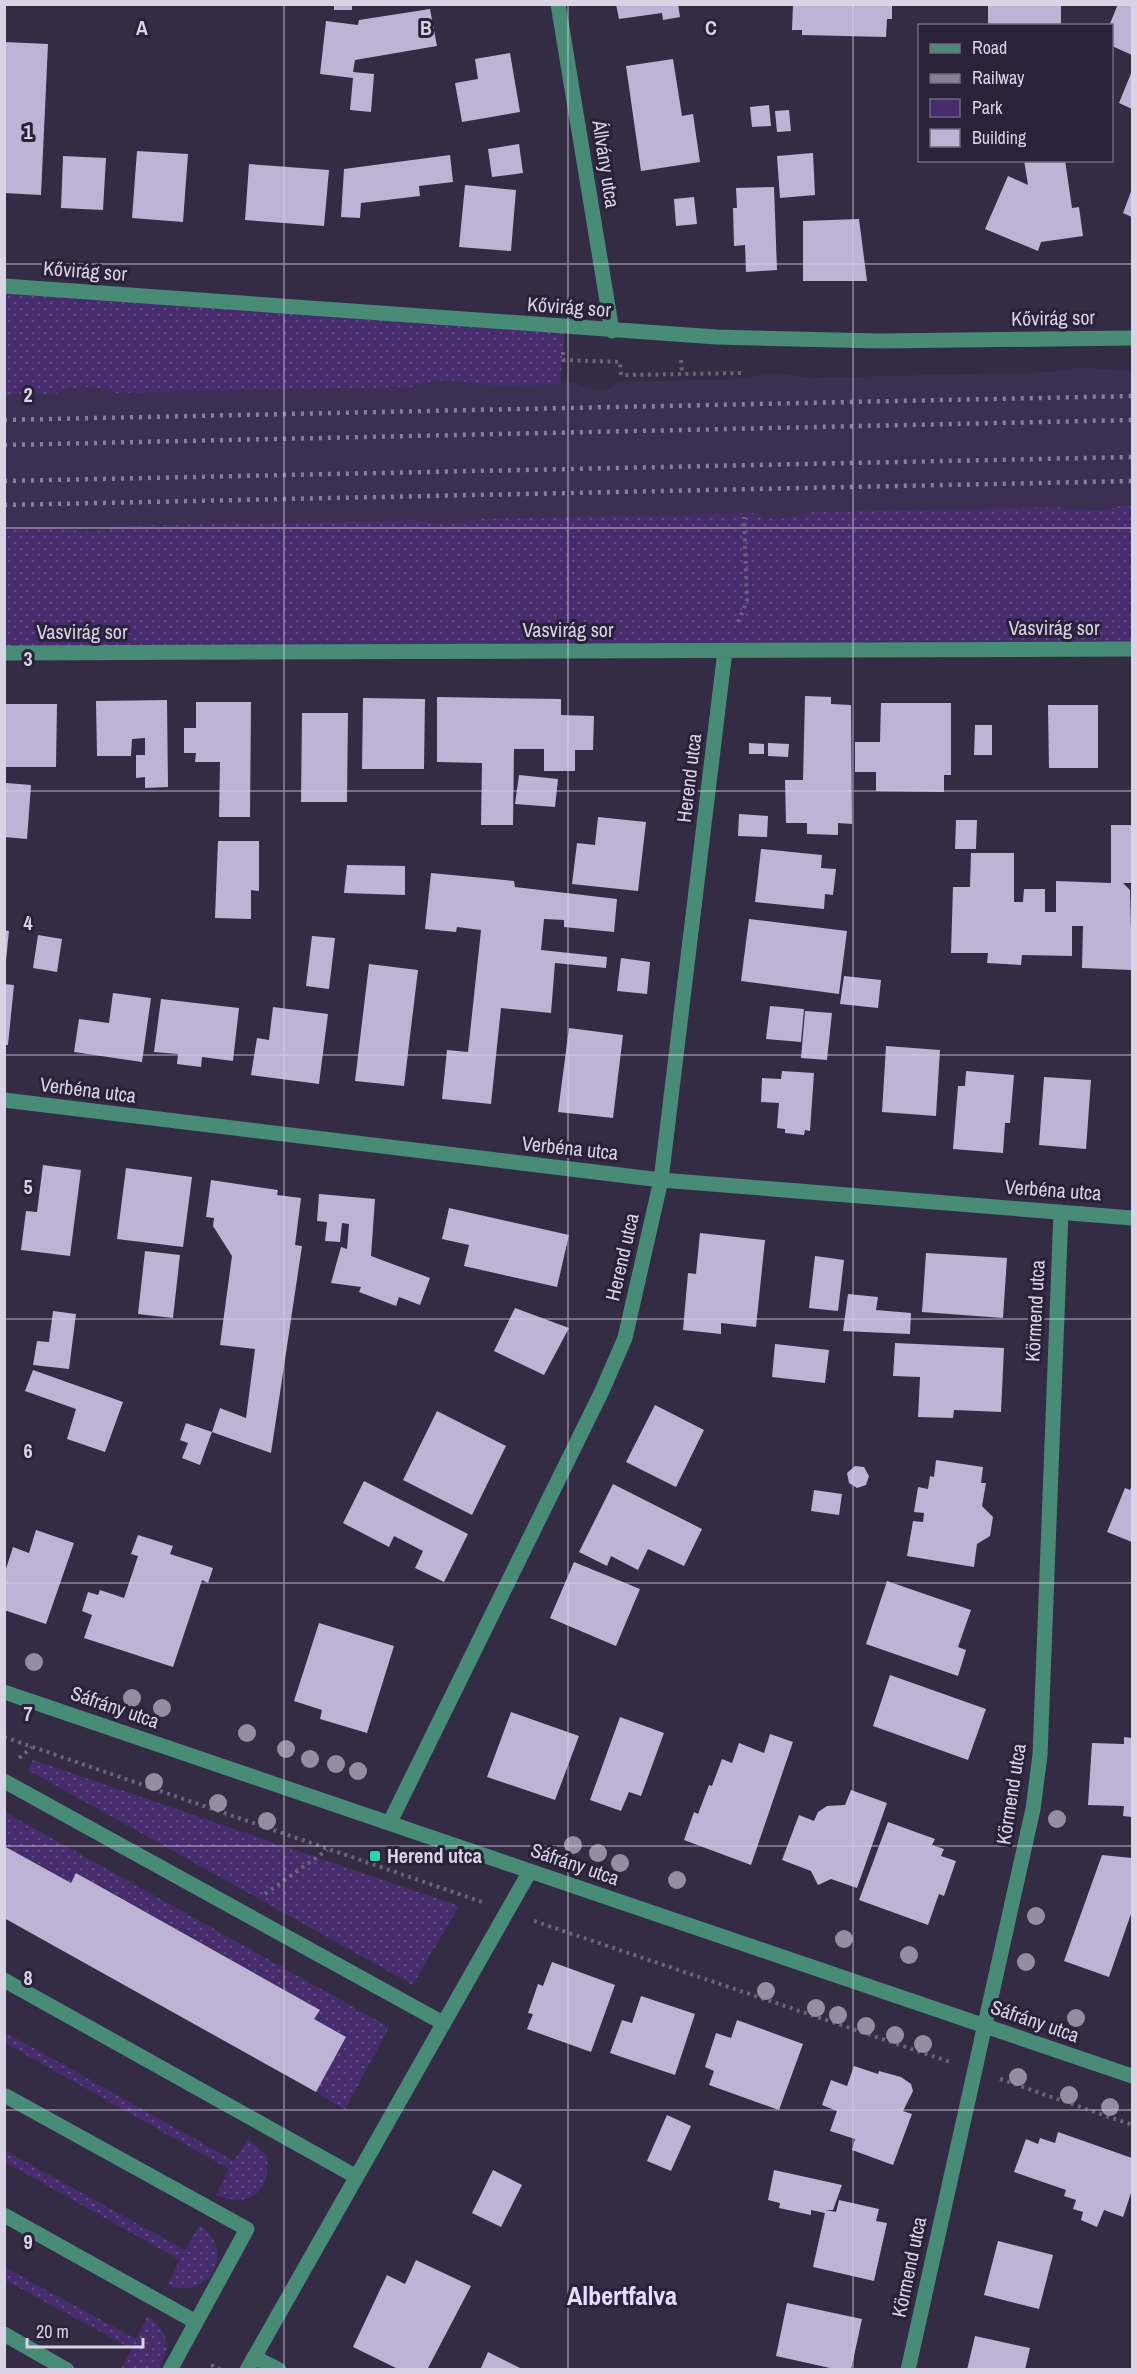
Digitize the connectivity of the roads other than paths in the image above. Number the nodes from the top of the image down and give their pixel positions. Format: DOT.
graph roads {
  1 [pos="558,4"];
  2 [pos="4,286"];
  3 [pos="612,331"];
  4 [pos="1132,338"];
  5 [pos="1132,649"];
  6 [pos="725,651"];
  7 [pos="4,653"];
  8 [pos="4,1100"];
  9 [pos="661,1180"];
  10 [pos="1061,1212"];
  11 [pos="1132,1218"];
  12 [pos="4,1692"];
  13 [pos="4,1781"];
  14 [pos="390,1822"];
  15 [pos="530,1871"];
  16 [pos="4,1980"];
  17 [pos="443,2022"];
  18 [pos="984,2025"];
  19 [pos="1132,2076"];
  20 [pos="6,2096"];
  21 [pos="356,2176"];
  22 [pos="4,2215"];
  23 [pos="196,2322"];
  24 [pos="4,2334"];
  25 [pos="250,2363"];
  26 [pos="67,2370"];
  27 [pos="170,2370"];
  28 [pos="279,2370"];
  29 [pos="908,2370"];
  1 -- 3 [label="street, Állvány utca"];
  2 -- 3 [label="street, Kővirág sor"];
  3 -- 4 [label="street, Kővirág sor"];
  5 -- 6 [label="street, Vasvirág sor"];
  6 -- 7 [label="street, Vasvirág sor"];
  6 -- 9 [label="street, Herend utca"];
  8 -- 9 [label="street, Verbéna utca"];
  9 -- 10 [label="street, Verbéna utca"];
  9 -- 14 [label="street, Herend utca"];
  10 -- 11 [label="street, Verbéna utca"];
  10 -- 18 [label="street, Körmend utca"];
  12 -- 14 [label="street, Sáfrány utca"];
  13 -- 17 [label="street"];
  14 -- 15 [label="street, Sáfrány utca"];
  15 -- 17 [label="street"];
  15 -- 18 [label="street, Sáfrány utca"];
  16 -- 21 [label="street"];
  17 -- 21 [label="street"];
  18 -- 19 [label="street, Sáfrány utca"];
  18 -- 29 [label="street, Körmend utca"];
  20 -- 23 [label="street"];
  21 -- 25 [label="street"];
  22 -- 23 [label="street"];
  23 -- 27 [label="street"];
  24 -- 26 [label="street"];
  25 -- 28 [label="street"];
}
